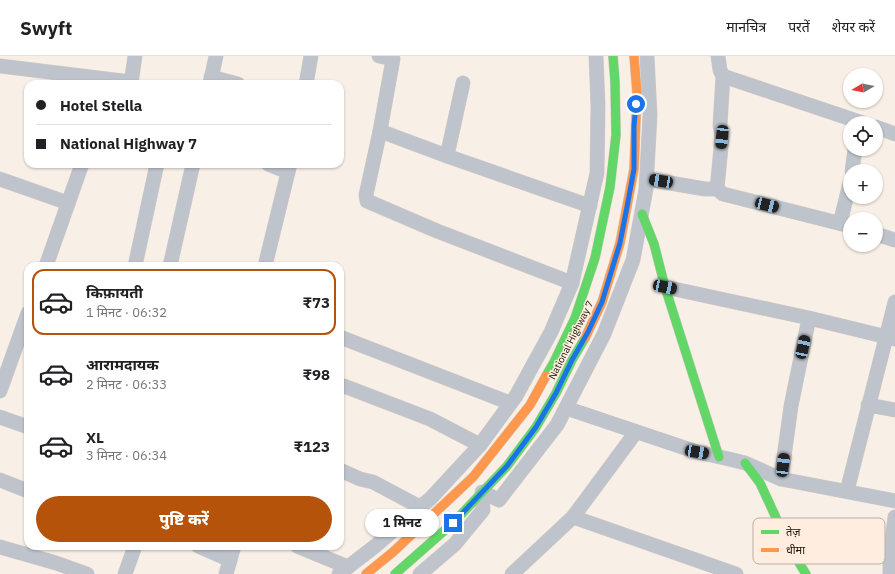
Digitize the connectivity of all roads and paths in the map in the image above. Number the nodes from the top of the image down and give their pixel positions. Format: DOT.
graph roads {
  1 [pos="135,56"];
  2 [pos="216,56"];
  3 [pos="311,56"];
  4 [pos="378,56"];
  5 [pos="596,56"];
  6 [pos="613,56"];
  7 [pos="634,56"];
  8 [pos="647,56"];
  9 [pos="718,56"];
  10 [pos="0,66"];
  11 [pos="723,76"];
  12 [pos="108,80"];
  13 [pos="131,80"];
  14 [pos="211,80"];
  15 [pos="307,80"];
  16 [pos="463,83"];
  17 [pos="843,117"];
  18 [pos="883,130"];
  19 [pos="380,131"];
  20 [pos="895,134"];
  21 [pos="447,156"];
  22 [pos="81,168"];
  23 [pos="156,168"];
  24 [pos="192,168"];
  25 [pos="289,168"];
  26 [pos="0,179"];
  27 [pos="647,179"];
  28 [pos="717,189"];
  29 [pos="68,203"];
  30 [pos="590,206"];
  31 [pos="642,214"];
  32 [pos="843,224"];
  33 [pos="883,236"];
  34 [pos="895,240"];
  35 [pos="47,262"];
  36 [pos="136,262"];
  37 [pos="171,262"];
  38 [pos="266,262"];
  39 [pos="572,283"];
  40 [pos="665,287"];
  41 [pos="895,302"];
  42 [pos="809,318"];
  43 [pos="24,324"];
  44 [pos="890,338"];
  45 [pos="344,339"];
  46 [pos="344,386"];
  47 [pos="0,391"];
  48 [pos="510,404"];
  49 [pos="868,405"];
  50 [pos="566,408"];
  51 [pos="895,410"];
  52 [pos="0,417"];
  53 [pos="24,426"];
  54 [pos="636,432"];
  55 [pos="480,445"];
  56 [pos="720,457"];
  57 [pos="745,463"];
  58 [pos="344,472"];
  59 [pos="0,480"];
  60 [pos="781,480"];
  61 [pos="24,489"];
  62 [pos="847,491"];
  63 [pos="482,492"];
  64 [pos="895,501"];
  65 [pos="420,507"];
  66 [pos="573,517"];
  67 [pos="895,517"];
  68 [pos="776,518"];
  69 [pos="0,547"];
  70 [pos="134,550"];
  71 [pos="207,550"];
  72 [pos="233,550"];
  73 [pos="305,550"];
  74 [pos="230,560"];
  75 [pos="800,564"];
  76 [pos="343,570"];
  77 [pos="87,574"];
  78 [pos="125,574"];
  79 [pos="226,574"];
  80 [pos="366,574"];
  81 [pos="395,574"];
  82 [pos="420,574"];
  83 [pos="512,574"];
  84 [pos="736,574"];
  85 [pos="806,574"];
  86 [pos="890,574"];
  1 -- 13 [label="street"];
  2 -- 14 [label="street"];
  3 -- 15 [label="street"];
  4 -- 19 [label="street"];
  5 -- 30 [label="street"];
  6 -- 80 [label="main road"];
  7 -- 63 [label="main road, National Highway 7"];
  8 -- 27 [label="street"];
  9 -- 11 [label="street"];
  10 -- 12 [label="street"];
  11 -- 17 [label="street"];
  11 -- 28 [label="street"];
  16 -- 21 [label="street"];
  18 -- 20 [label="street"];
  19 -- 21 [label="street"];
  19 -- 39 [label="street"];
  21 -- 30 [label="street"];
  22 -- 29 [label="street"];
  23 -- 36 [label="street"];
  24 -- 37 [label="street"];
  25 -- 38 [label="street"];
  26 -- 29 [label="street"];
  27 -- 28 [label="street"];
  27 -- 31 [label="street"];
  28 -- 32 [label="street"];
  29 -- 35 [label="street"];
  30 -- 39 [label="street"];
  31 -- 40 [label="main road"];
  31 -- 50 [label="street"];
  33 -- 34 [label="street"];
  39 -- 48 [label="street"];
  40 -- 42 [label="street"];
  40 -- 56 [label="main road"];
  41 -- 44 [label="street"];
  42 -- 44 [label="street"];
  42 -- 60 [label="street"];
  43 -- 47 [label="street"];
  44 -- 49 [label="street"];
  45 -- 48 [label="street"];
  46 -- 55 [label="street"];
  48 -- 55 [label="street"];
  49 -- 51 [label="street"];
  49 -- 62 [label="street"];
  50 -- 54 [label="street"];
  50 -- 63 [label="street"];
  52 -- 53 [label="street"];
  54 -- 56 [label="street"];
  54 -- 66 [label="street"];
  55 -- 65 [label="street"];
  56 -- 57 [label="street"];
  57 -- 60 [label="street"];
  57 -- 68 [label="main road"];
  58 -- 65 [label="street"];
  59 -- 61 [label="street"];
  60 -- 62 [label="street"];
  62 -- 64 [label="street"];
  63 -- 81 [label="main road, National Highway 7"];
  63 -- 82 [label="street"];
  65 -- 76 [label="street"];
  66 -- 83 [label="street"];
  66 -- 84 [label="street"];
  67 -- 86 [label="street"];
  69 -- 77 [label="street"];
  70 -- 78 [label="street"];
  71 -- 74 [label="street"];
  72 -- 74 [label="street"];
  73 -- 76 [label="street"];
  74 -- 79 [label="street"];
  75 -- 85 [label="main road"];
}
